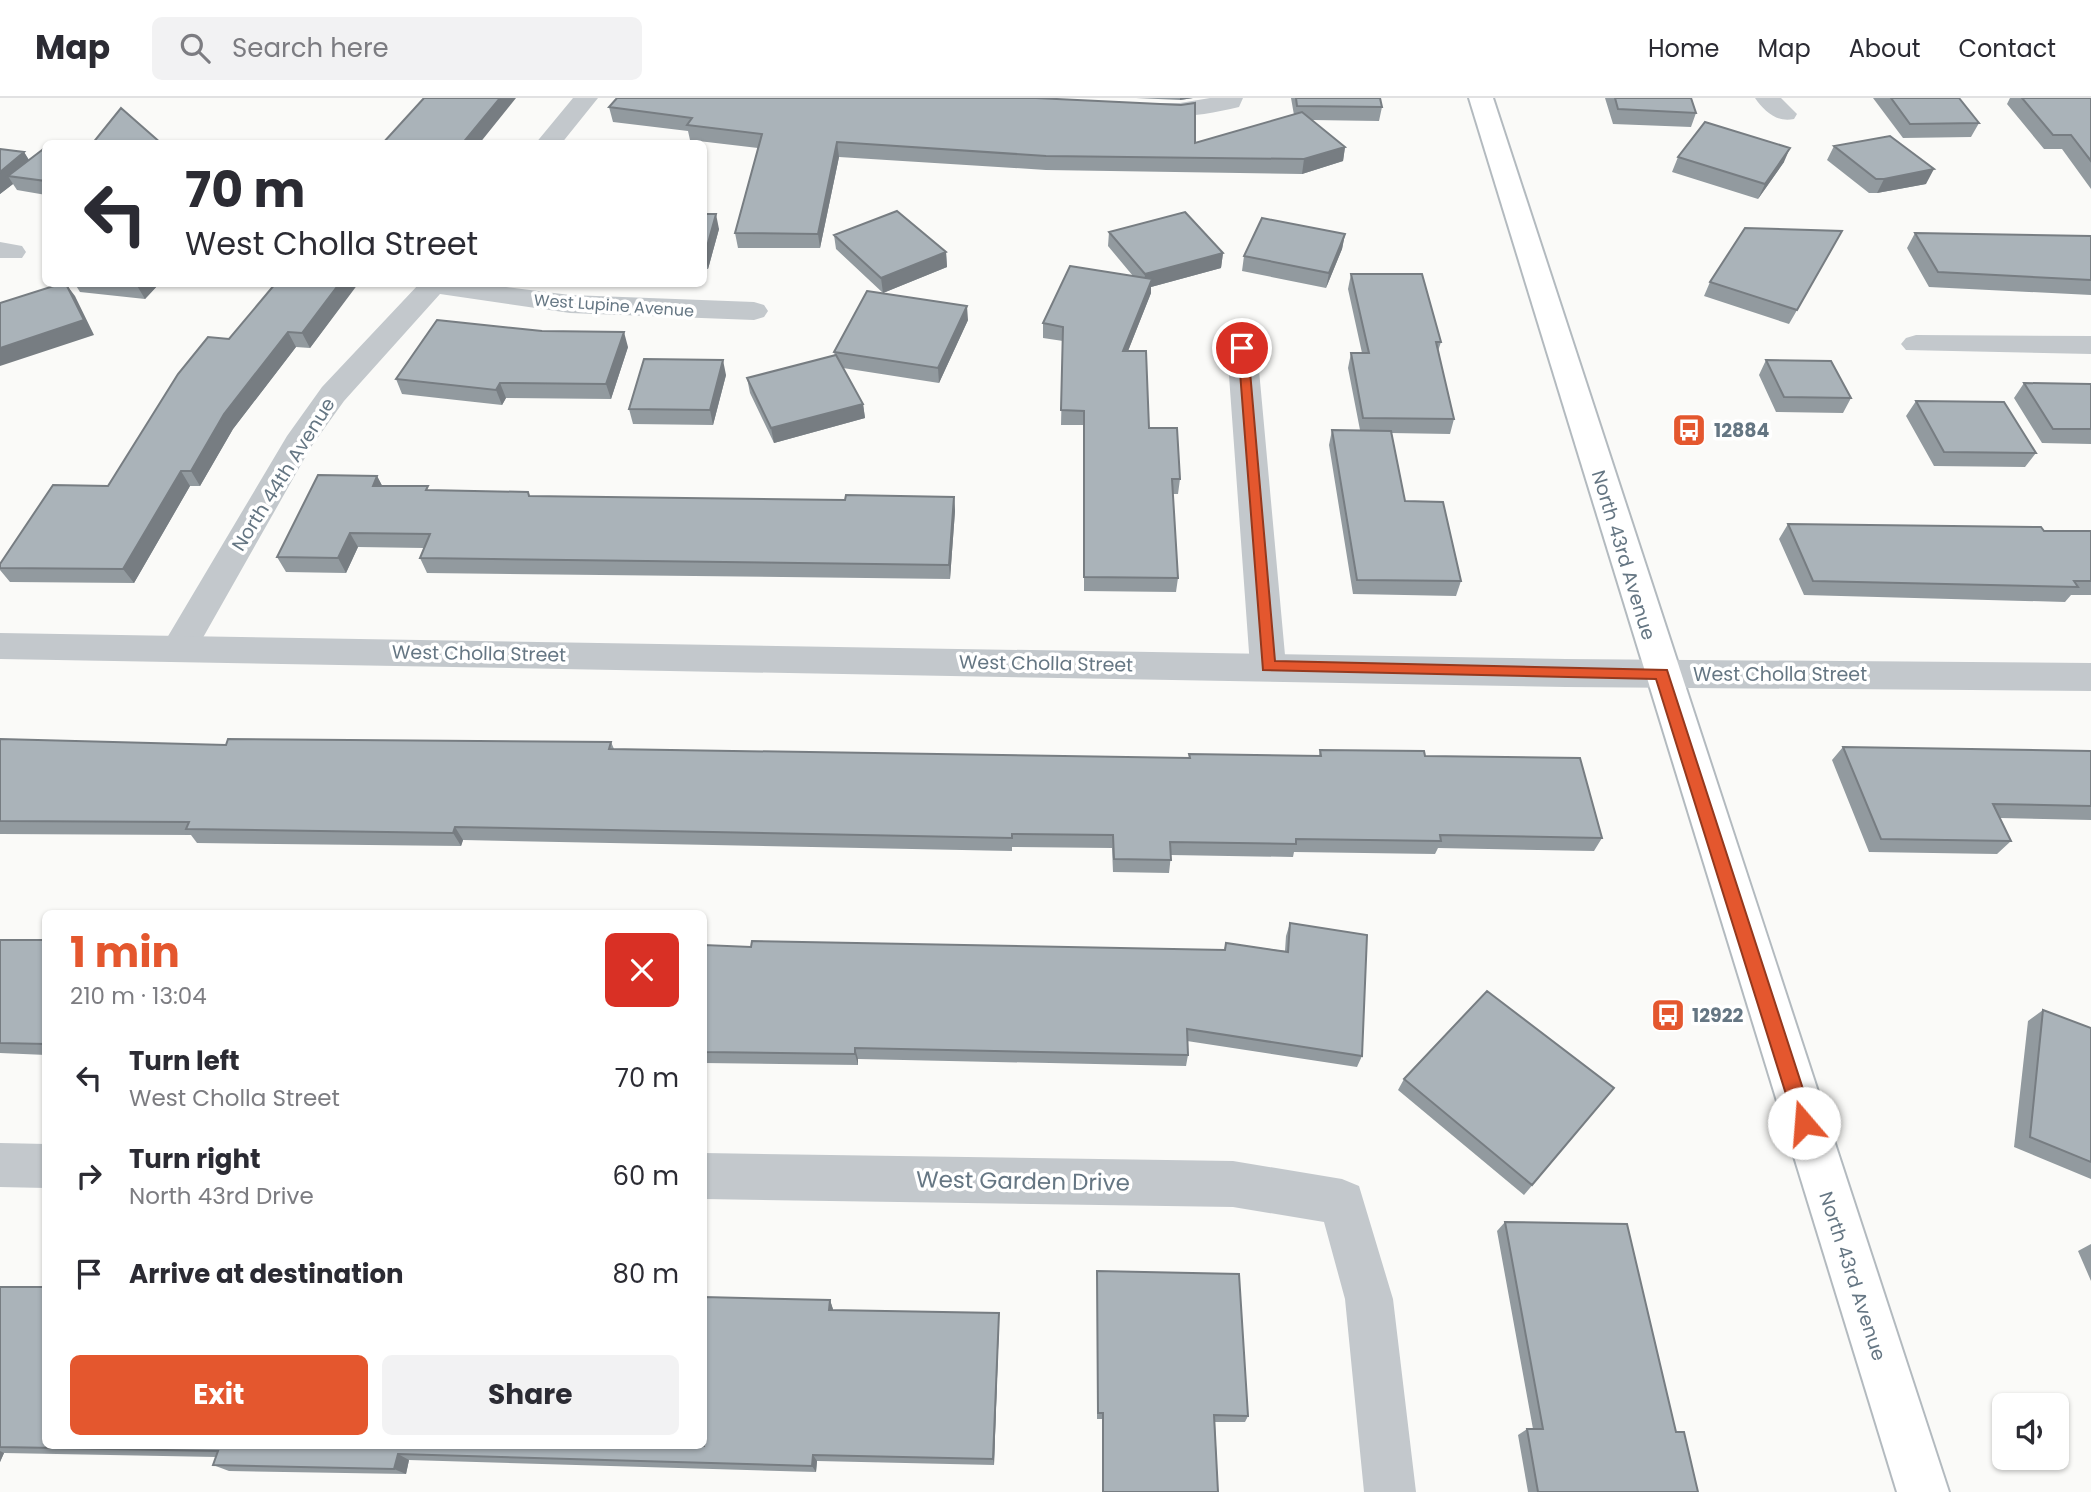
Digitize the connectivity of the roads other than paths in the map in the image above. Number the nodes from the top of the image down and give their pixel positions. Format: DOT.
graph roads {
  1 [pos="586,98"];
  2 [pos="1481,98"];
  3 [pos="1767,98"];
  4 [pos="1231,100"];
  5 [pos="1115,107"];
  6 [pos="1786,114"];
  7 [pos="550,140"];
  8 [pos="431,287"];
  9 [pos="454,287"];
  10 [pos="754,311"];
  11 [pos="1916,344"];
  12 [pos="2091,345"];
  13 [pos="1242,348"];
  14 [pos="0,646"];
  15 [pos="179,648"];
  16 [pos="1268,666"];
  17 [pos="1662,674"];
  18 [pos="2091,677"];
  19 [pos="0,1165"];
  20 [pos="42,1166"];
  21 [pos="707,1176"];
  22 [pos="1390,1492"];
  23 [pos="1923,1492"];
  1 -- 7 [label="street"];
  2 -- 17 [label="main road, North 43rd Avenue"];
  3 -- 6 [label="street"];
  4 -- 5 [label="street"];
  8 -- 15 [label="street, North 44th Avenue"];
  9 -- 10 [label="street, West Lupine Avenue"];
  11 -- 12 [label="street"];
  13 -- 16 [label="street"];
  14 -- 15 [label="street, West Cholla Street"];
  15 -- 16 [label="street, West Cholla Street"];
  16 -- 17 [label="street, West Cholla Street"];
  17 -- 18 [label="street, West Cholla Street"];
  17 -- 23 [label="main road, North 43rd Avenue"];
  19 -- 20 [label="street"];
  21 -- 22 [label="street, West Garden Drive"];
}
